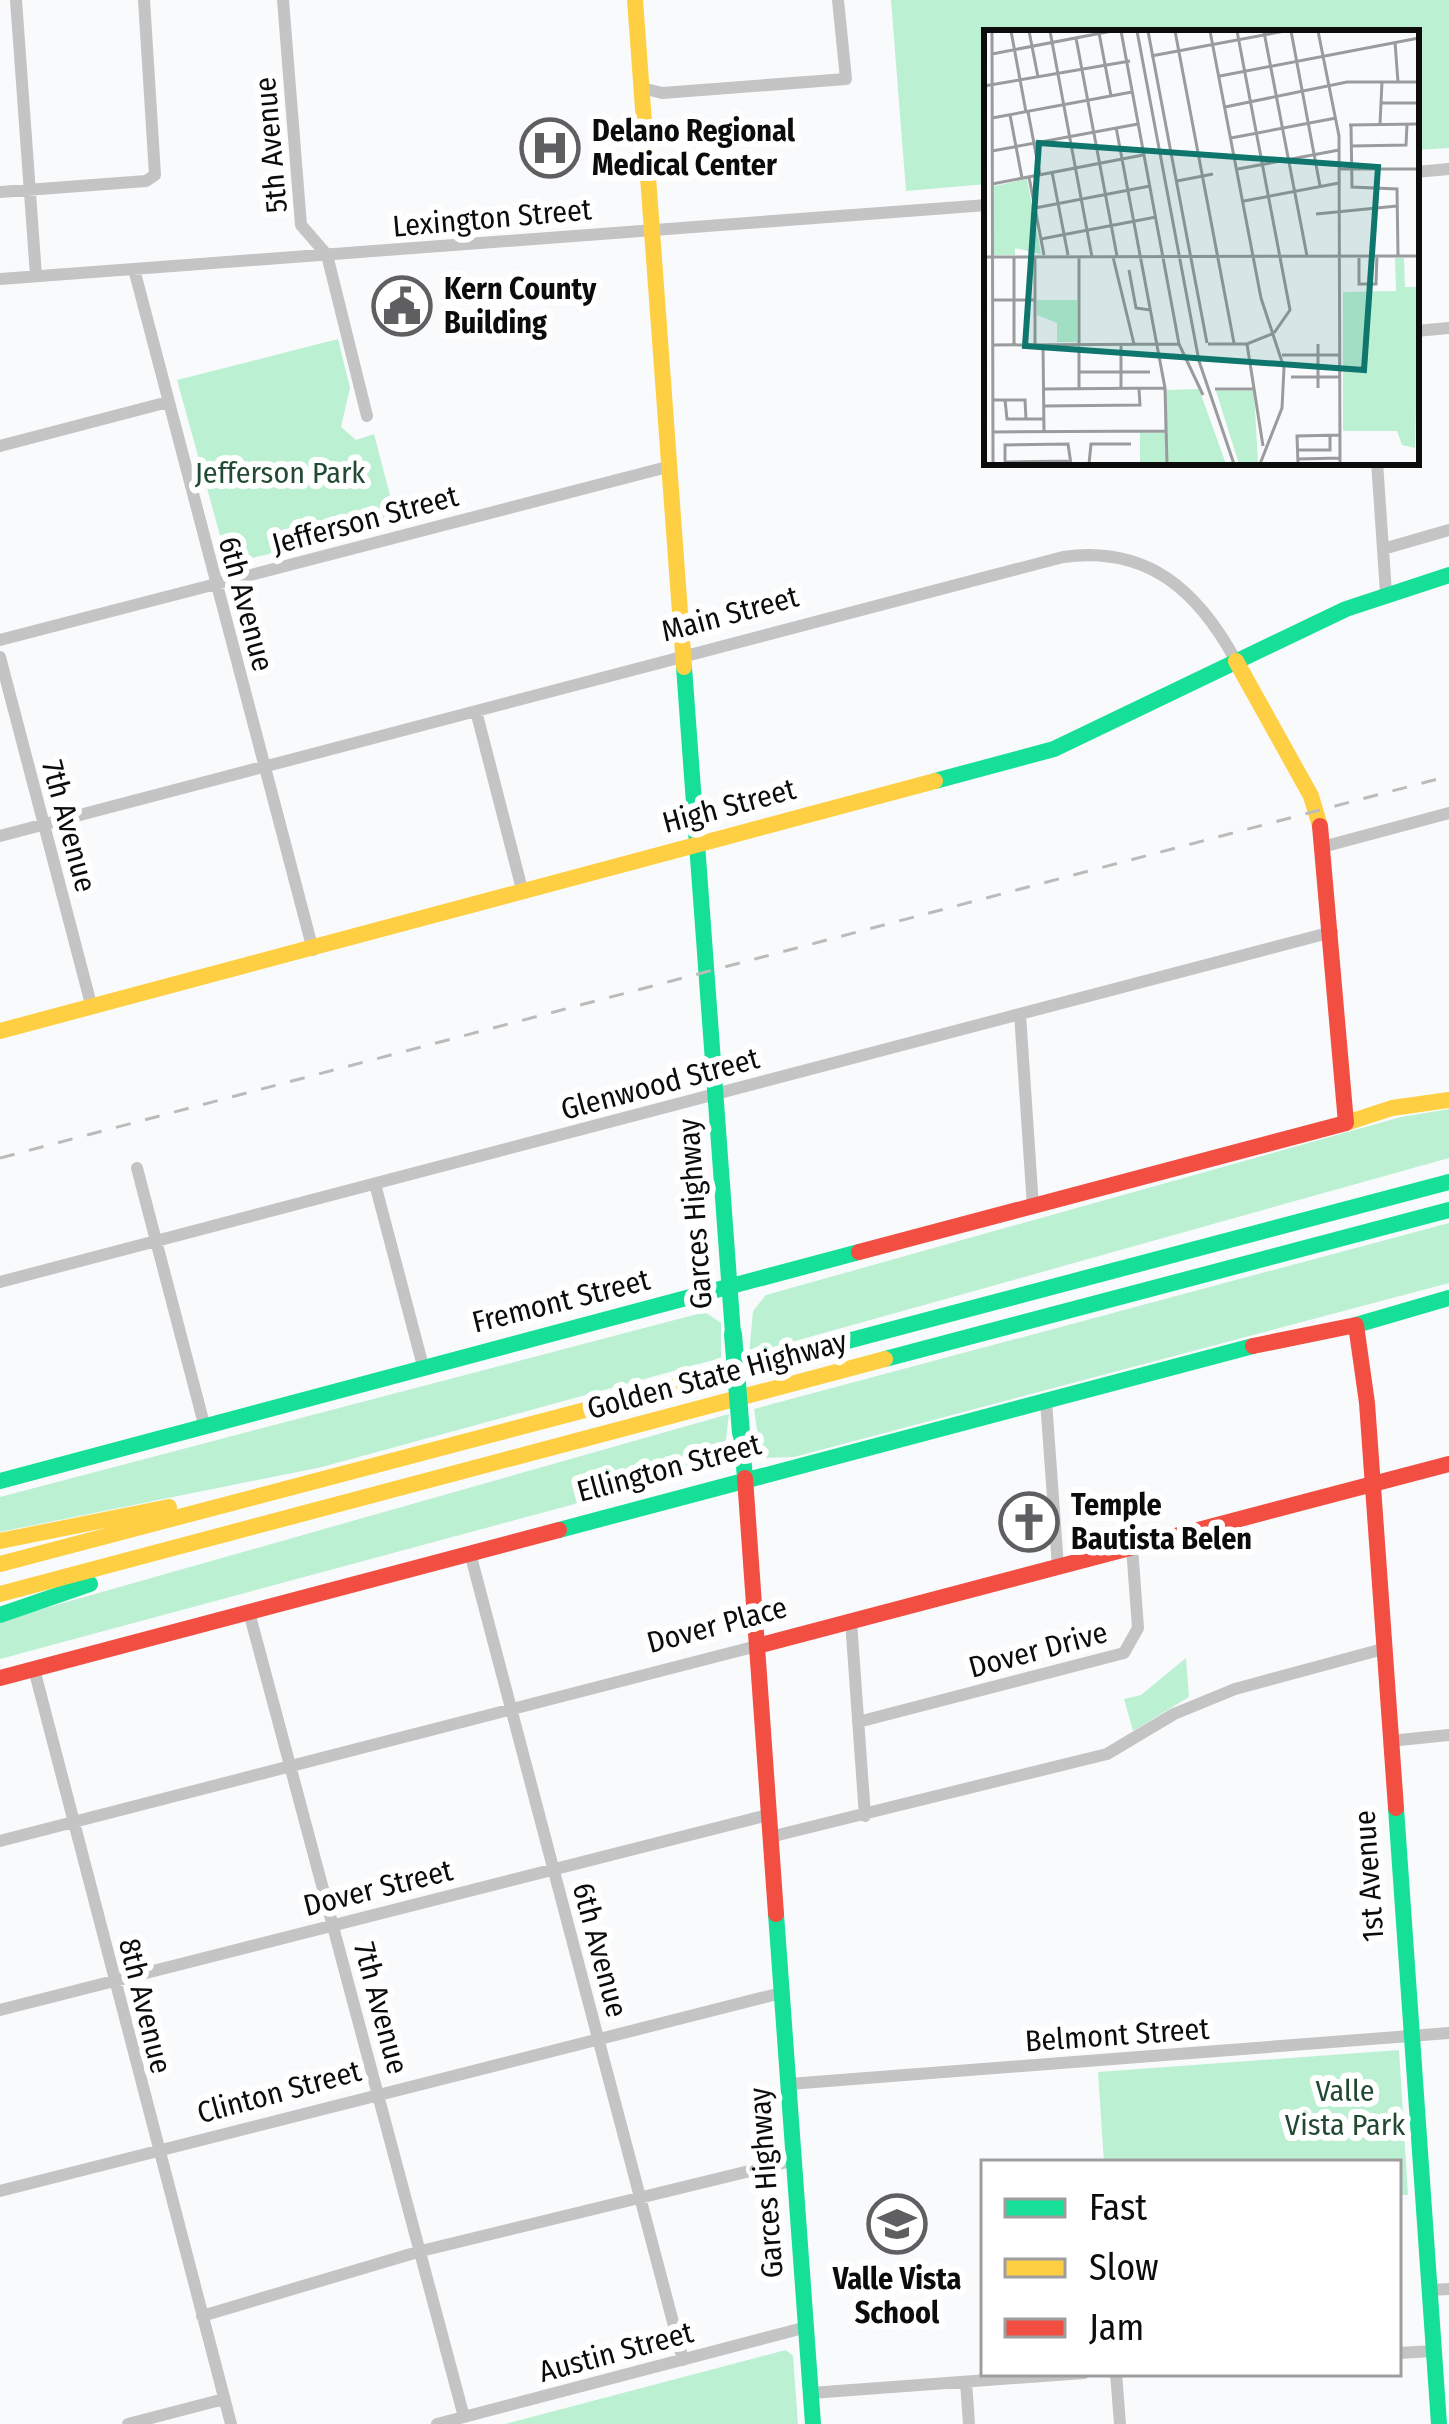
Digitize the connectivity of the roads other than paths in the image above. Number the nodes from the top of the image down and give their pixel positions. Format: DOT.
graph roads {
  1 [pos="16,0"];
  2 [pos="144,0"];
  3 [pos="283,0"];
  4 [pos="635,0"];
  5 [pos="838,0"];
  6 [pos="646,89"];
  7 [pos="1449,169"];
  8 [pos="1419,172"];
  9 [pos="30,189"];
  10 [pos="0,192"];
  11 [pos="984,205"];
  12 [pos="655,228"];
  13 [pos="327,255"];
  14 [pos="134,269"];
  15 [pos="36,276"];
  16 [pos="0,279"];
  17 [pos="1449,328"];
  18 [pos="1419,331"];
  19 [pos="168,402"];
  20 [pos="367,416"];
  21 [pos="0,446"];
  22 [pos="672,465"];
  23 [pos="1376,465"];
  24 [pos="1449,530"];
  25 [pos="1383,549"];
  26 [pos="1449,575"];
  27 [pos="216,584"];
  28 [pos="1386,593"];
  29 [pos="0,640"];
  30 [pos="686,656"];
  31 [pos="0,657"];
  32 [pos="1236,662"];
  33 [pos="476,711"];
  34 [pos="263,768"];
  35 [pos="1449,813"];
  36 [pos="44,825"];
  37 [pos="0,836"];
  38 [pos="699,845"];
  39 [pos="1326,846"];
  40 [pos="523,893"];
  41 [pos="1332,932"];
  42 [pos="313,950"];
  43 [pos="92,1008"];
  44 [pos="1020,1014"];
  45 [pos="0,1031"];
  46 [pos="718,1094"];
  47 [pos="1449,1100"];
  48 [pos="1346,1124"];
  49 [pos="137,1168"];
  50 [pos="1449,1182"];
  51 [pos="375,1184"];
  52 [pos="1033,1207"];
  53 [pos="1449,1210"];
  54 [pos="156,1241"];
  55 [pos="0,1282"];
  56 [pos="729,1290"];
  57 [pos="1449,1298"];
  58 [pos="1356,1325"];
  59 [pos="423,1366"];
  60 [pos="1046,1401"];
  61 [pos="204,1424"];
  62 [pos="1449,1464"];
  63 [pos="745,1478"];
  64 [pos="0,1480"];
  65 [pos="1371,1484"];
  66 [pos="288,1489"];
  67 [pos="0,1540"];
  68 [pos="212,1541"];
  69 [pos="1132,1547"];
  70 [pos="470,1552"];
  71 [pos="0,1564"];
  72 [pos="1058,1567"];
  73 [pos="0,1594"];
  74 [pos="249,1612"];
  75 [pos="0,1615"];
  76 [pos="851,1621"];
  77 [pos="757,1646"];
  78 [pos="1383,1649"];
  79 [pos="34,1670"];
  80 [pos="0,1678"];
  81 [pos="512,1712"];
  82 [pos="858,1722"];
  83 [pos="1449,1735"];
  84 [pos="1390,1741"];
  85 [pos="292,1762"];
  86 [pos="768,1815"];
  87 [pos="865,1816"];
  88 [pos="72,1820"];
  89 [pos="770,1837"];
  90 [pos="0,1841"];
  91 [pos="554,1870"];
  92 [pos="334,1922"];
  93 [pos="114,1980"];
  94 [pos="782,1993"];
  95 [pos="0,2010"];
  96 [pos="1449,2033"];
  97 [pos="1411,2036"];
  98 [pos="600,2041"];
  99 [pos="788,2084"];
  100 [pos="378,2091"];
  101 [pos="158,2149"];
  102 [pos="794,2160"];
  103 [pos="0,2191"];
  104 [pos="641,2200"];
  105 [pos="421,2252"];
  106 [pos="1439,2290"];
  107 [pos="202,2316"];
  108 [pos="806,2327"];
  109 [pos="1434,2351"];
  110 [pos="1401,2353"];
  111 [pos="683,2360"];
  112 [pos="1045,2376"];
  113 [pos="1116,2376"];
  114 [pos="966,2382"];
  115 [pos="811,2392"];
  116 [pos="224,2399"];
  117 [pos="464,2417"];
  118 [pos="128,2424"];
  119 [pos="231,2424"];
  120 [pos="437,2424"];
  121 [pos="813,2424"];
  122 [pos="969,2424"];
  123 [pos="1120,2424"];
  124 [pos="1439,2424"];
  1 -- 9 [label="street"];
  2 -- 9 [label="street"];
  3 -- 13 [label="street, 5th Avenue"];
  4 -- 6 [label="main road, Garces Highway"];
  5 -- 6 [label="street"];
  6 -- 12 [label="main road, Garces Highway"];
  7 -- 8 [label="street"];
  9 -- 10 [label="street"];
  9 -- 15 [label="street"];
  11 -- 12 [label="street, Lexington Street"];
  12 -- 13 [label="street, Lexington Street"];
  12 -- 22 [label="main road, Garces Highway"];
  13 -- 14 [label="street, Lexington Street"];
  13 -- 20 [label="street, 5th Avenue"];
  14 -- 15 [label="street, Lexington Street"];
  14 -- 19 [label="street, 6th Avenue"];
  15 -- 16 [label="street, Lexington Street"];
  17 -- 18 [label="street"];
  19 -- 21 [label="street"];
  19 -- 27 [label="street, 6th Avenue"];
  22 -- 27 [label="street, Jefferson Street"];
  22 -- 30 [label="main road, Garces Highway"];
  23 -- 25 [label="street"];
  24 -- 25 [label="street"];
  25 -- 28 [label="street"];
  26 -- 28 [label="main road, High Street"];
  27 -- 29 [label="street, Jefferson Street"];
  27 -- 34 [label="street, 6th Avenue"];
  28 -- 32 [label="main road, High Street"];
  30 -- 32 [label="street, Main Street"];
  30 -- 33 [label="street, Main Street"];
  30 -- 38 [label="main road, Garces Highway"];
  31 -- 36 [label="street, 7th Avenue"];
  32 -- 38 [label="main road, High Street"];
  32 -- 39 [label="main road, Main Street"];
  33 -- 34 [label="street, Main Street"];
  33 -- 40 [label="street"];
  34 -- 36 [label="street, Main Street"];
  34 -- 42 [label="street, 6th Avenue"];
  35 -- 39 [label="street"];
  36 -- 37 [label="street, Main Street"];
  36 -- 43 [label="street, 7th Avenue"];
  38 -- 40 [label="main road, High Street"];
  38 -- 46 [label="main road, Garces Highway"];
  39 -- 41 [label="main road"];
  40 -- 42 [label="main road, High Street"];
  41 -- 44 [label="street, Glenwood Street"];
  41 -- 48 [label="main road"];
  42 -- 43 [label="main road, High Street"];
  43 -- 45 [label="main road, High Street"];
  44 -- 46 [label="street, Glenwood Street"];
  44 -- 52 [label="street"];
  46 -- 51 [label="street, Glenwood Street"];
  46 -- 56 [label="main road, Garces Highway"];
  47 -- 48 [label="main road, Fremont Street"];
  48 -- 52 [label="main road, Fremont Street"];
  49 -- 54 [label="street"];
  50 -- 66 [label="main road, Golden State Highway"];
  51 -- 54 [label="street, Glenwood Street"];
  51 -- 59 [label="street"];
  52 -- 56 [label="main road, Fremont Street"];
  53 -- 68 [label="main road, Golden State Highway"];
  54 -- 55 [label="street, Glenwood Street"];
  54 -- 61 [label="street"];
  56 -- 59 [label="main road, Fremont Street"];
  56 -- 63 [label="main road, Garces Highway, bridge"];
  57 -- 58 [label="main road, Ellington Street"];
  58 -- 60 [label="main road, Ellington Street"];
  58 -- 65 [label="main road, 1st Avenue"];
  59 -- 61 [label="main road, Fremont Street"];
  60 -- 63 [label="main road, Ellington Street"];
  60 -- 72 [label="street"];
  61 -- 64 [label="main road, Fremont Street"];
  62 -- 65 [label="main road, Dover Place"];
  63 -- 70 [label="main road, Ellington Street"];
  63 -- 77 [label="main road, Garces Highway"];
  65 -- 69 [label="main road, Dover Place"];
  65 -- 78 [label="main road, 1st Avenue"];
  66 -- 67 [label="main road"];
  66 -- 71 [label="main road, Golden State Highway"];
  68 -- 73 [label="main road, Golden State Highway"];
  68 -- 75 [label="main road"];
  69 -- 72 [label="main road, Dover Place"];
  69 -- 82 [label="street, Dover Drive"];
  70 -- 74 [label="main road, Ellington Street"];
  70 -- 81 [label="street, 6th Avenue"];
  72 -- 76 [label="main road, Dover Place"];
  74 -- 79 [label="main road, Ellington Street"];
  74 -- 85 [label="street, 7th Avenue"];
  76 -- 77 [label="main road, Dover Place"];
  76 -- 82 [label="street"];
  77 -- 81 [label="street, Dover Place"];
  77 -- 86 [label="main road, Garces Highway"];
  78 -- 84 [label="main road, 1st Avenue"];
  78 -- 87 [label="street"];
  79 -- 80 [label="main road, Ellington Street"];
  79 -- 88 [label="street, 8th Avenue"];
  81 -- 85 [label="street, Dover Place"];
  81 -- 91 [label="street, 6th Avenue"];
  82 -- 87 [label="street"];
  83 -- 84 [label="street"];
  84 -- 97 [label="main road, 1st Avenue"];
  85 -- 88 [label="street, Dover Place"];
  85 -- 92 [label="street, 7th Avenue"];
  86 -- 89 [label="main road, Garces Highway"];
  86 -- 91 [label="street, Dover Street"];
  87 -- 89 [label="street"];
  88 -- 90 [label="street, Dover Place"];
  88 -- 93 [label="street, 8th Avenue"];
  89 -- 94 [label="main road, Garces Highway"];
  91 -- 92 [label="street, Dover Street"];
  91 -- 98 [label="street, 6th Avenue"];
  92 -- 93 [label="street, Dover Street"];
  92 -- 100 [label="street, 7th Avenue"];
  93 -- 95 [label="street, Dover Street"];
  93 -- 101 [label="street, 8th Avenue"];
  94 -- 98 [label="street, Clinton Street"];
  94 -- 99 [label="main road, Garces Highway"];
  96 -- 97 [label="street, Belmont Street"];
  97 -- 99 [label="street, Belmont Street"];
  97 -- 106 [label="main road, 1st Avenue"];
  98 -- 100 [label="street, Clinton Street"];
  98 -- 104 [label="street, 6th Avenue"];
  99 -- 102 [label="main road, Garces Highway"];
  100 -- 101 [label="street, Clinton Street"];
  100 -- 105 [label="street, 7th Avenue"];
  101 -- 103 [label="street, Clinton Street"];
  101 -- 107 [label="street, 8th Avenue"];
  102 -- 104 [label="street"];
  102 -- 108 [label="main road, Garces Highway"];
  104 -- 105 [label="street"];
  104 -- 111 [label="street, 6th Avenue"];
  105 -- 107 [label="street"];
  105 -- 117 [label="street, 7th Avenue"];
  106 -- 109 [label="main road, 1st Avenue"];
  107 -- 116 [label="street, 8th Avenue"];
  108 -- 111 [label="street, Austin Street"];
  108 -- 115 [label="main road, Garces Highway"];
  109 -- 110 [label="street"];
  109 -- 124 [label="main road, 1st Avenue"];
  111 -- 117 [label="street, Austin Street"];
  112 -- 114 [label="street"];
  113 -- 123 [label="street"];
  114 -- 115 [label="street"];
  114 -- 122 [label="street"];
  115 -- 121 [label="main road, Garces Highway"];
  116 -- 118 [label="street"];
  116 -- 119 [label="street, 8th Avenue"];
  117 -- 120 [label="street, Austin Street"];
}
